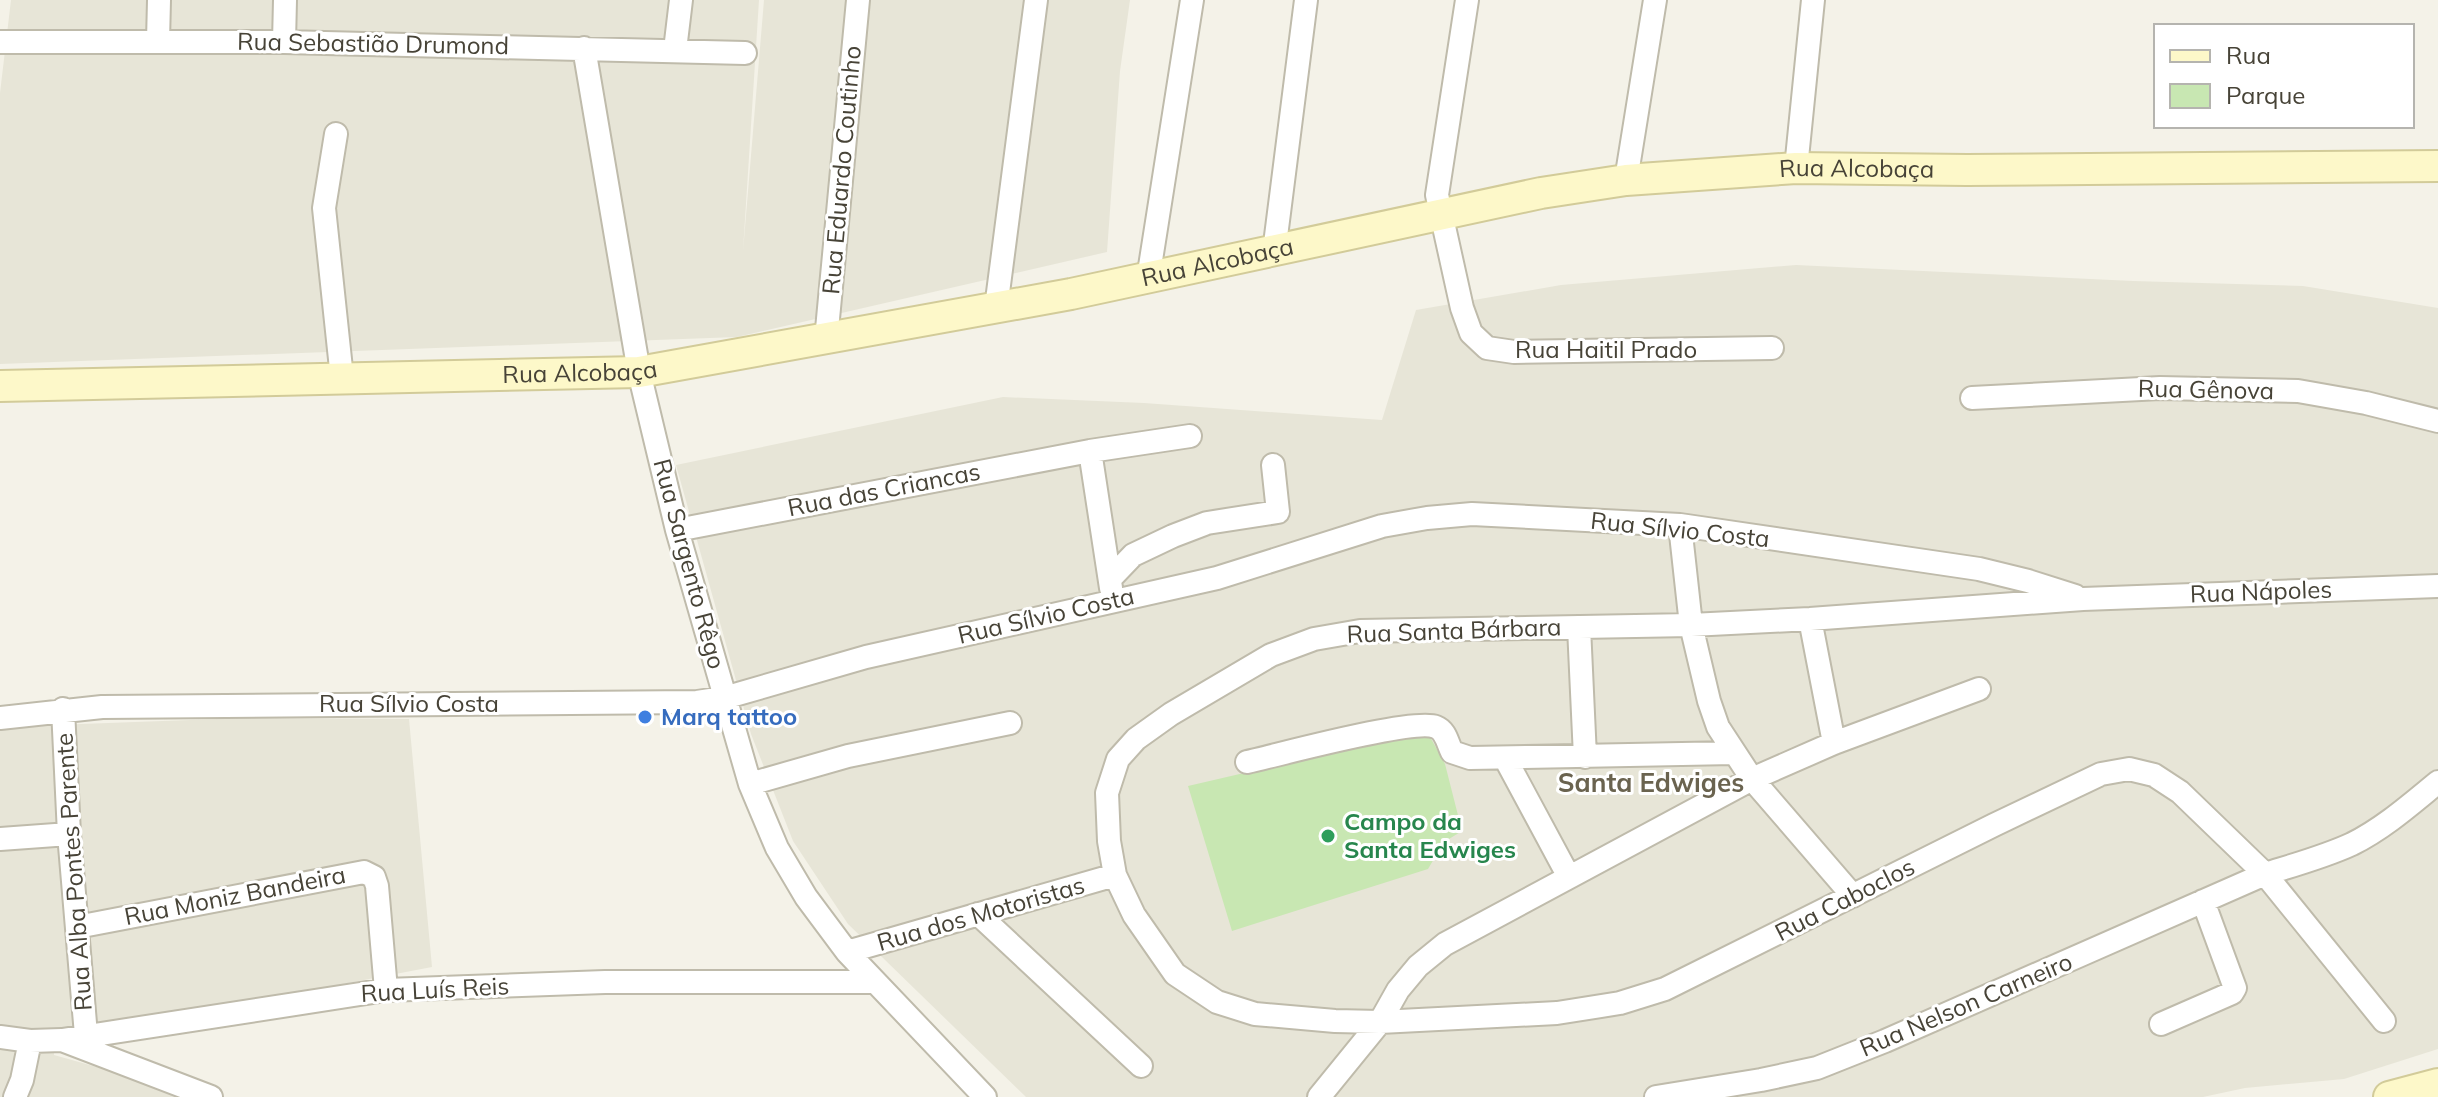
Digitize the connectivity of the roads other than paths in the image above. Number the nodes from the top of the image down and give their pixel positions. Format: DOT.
graph roads {
  1 [pos="159,0"];
  2 [pos="285,0"];
  3 [pos="681,0"];
  4 [pos="858,0"];
  5 [pos="1036,0"];
  6 [pos="1192,0"];
  7 [pos="1306,0"];
  8 [pos="1467,0"];
  9 [pos="1655,0"];
  10 [pos="1813,0"];
  11 [pos="158,41"];
  12 [pos="0,42"];
  13 [pos="284,42"];
  14 [pos="584,48"];
  15 [pos="675,50"];
  16 [pos="745,53"];
  17 [pos="336,134"];
  18 [pos="2438,166"];
  19 [pos="1796,168"];
  20 [pos="1626,180"];
  21 [pos="1443,216"];
  22 [pos="1274,252"];
  23 [pos="1148,279"];
  24 [pos="996,308"];
  25 [pos="826,340"];
  26 [pos="1772,348"];
  27 [pos="639,372"];
  28 [pos="342,378"];
  29 [pos="0,386"];
  30 [pos="1972,398"];
  31 [pos="2438,421"];
  32 [pos="1190,436"];
  33 [pos="1090,451"];
  34 [pos="1273,465"];
  35 [pos="1680,525"];
  36 [pos="677,530"];
  37 [pos="2438,586"];
  38 [pos="1111,590"];
  39 [pos="2083,599"];
  40 [pos="1810,619"];
  41 [pos="1691,625"];
  42 [pos="1579,627"];
  43 [pos="1979,689"];
  44 [pos="724,698"];
  45 [pos="63,709"];
  46 [pos="0,718"];
  47 [pos="1010,723"];
  48 [pos="1834,743"];
  49 [pos="1734,753"];
  50 [pos="1585,757"];
  51 [pos="1505,758"];
  52 [pos="1247,762"];
  53 [pos="1752,779"];
  54 [pos="2438,782"];
  55 [pos="750,784"];
  56 [pos="69,834"];
  57 [pos="0,839"];
  58 [pos="2265,874"];
  59 [pos="1115,875"];
  60 [pos="1569,877"];
  61 [pos="1853,896"];
  62 [pos="2203,901"];
  63 [pos="978,914"];
  64 [pos="77,927"];
  65 [pos="847,952"];
  66 [pos="873,982"];
  67 [pos="386,990"];
  68 [pos="2384,1021"];
  69 [pos="1380,1022"];
  70 [pos="2161,1024"];
  71 [pos="86,1035"];
  72 [pos="0,1037"];
  73 [pos="62,1040"];
  74 [pos="30,1041"];
  75 [pos="1141,1066"];
  76 [pos="2438,1084"];
  77 [pos="15,1097"];
  78 [pos="211,1097"];
  79 [pos="985,1097"];
  80 [pos="1319,1097"];
  81 [pos="1656,1097"];
  82 [pos="2389,1097"];
  1 -- 11 [label="street"];
  2 -- 13 [label="street"];
  3 -- 15 [label="street"];
  4 -- 25 [label="street, Rua Eduardo Coutinho"];
  5 -- 24 [label="street"];
  6 -- 23 [label="street"];
  7 -- 22 [label="street"];
  8 -- 21 [label="street"];
  9 -- 20 [label="street"];
  10 -- 19 [label="street"];
  11 -- 12 [label="street, Rua Sebastião Drumond"];
  11 -- 13 [label="street, Rua Sebastião Drumond"];
  13 -- 14 [label="street, Rua Sebastião Drumond"];
  14 -- 15 [label="street, Rua Sebastião Drumond"];
  14 -- 27 [label="street, Rua Sargento Rêgo"];
  15 -- 16 [label="street, Rua Sebastião Drumond"];
  17 -- 28 [label="street"];
  18 -- 19 [label="main road, Rua Alcobaça"];
  19 -- 20 [label="main road, Rua Alcobaça"];
  20 -- 21 [label="main road, Rua Alcobaça"];
  21 -- 22 [label="main road, Rua Alcobaça"];
  21 -- 26 [label="street, Rua Haitil Prado"];
  22 -- 23 [label="main road, Rua Alcobaça"];
  23 -- 24 [label="main road, Rua Alcobaça"];
  24 -- 25 [label="main road, Rua Alcobaça"];
  25 -- 27 [label="main road, Rua Alcobaça"];
  27 -- 28 [label="main road, Rua Alcobaça"];
  27 -- 36 [label="street, Rua Sargento Rêgo"];
  28 -- 29 [label="main road, Rua Alcobaça"];
  30 -- 31 [label="street, Rua Gênova"];
  32 -- 33 [label="street, Rua das Criancas"];
  33 -- 36 [label="street, Rua das Criancas"];
  33 -- 38 [label="street"];
  34 -- 38 [label="street"];
  35 -- 38 [label="street, Rua Sílvio Costa"];
  35 -- 39 [label="street, Rua Sílvio Costa"];
  35 -- 41 [label="street"];
  36 -- 44 [label="street, Rua Sargento Rêgo"];
  37 -- 39 [label="street, Rua Nápoles"];
  38 -- 44 [label="street, Rua Sílvio Costa"];
  39 -- 40 [label="street, Rua Santa Bárbara"];
  40 -- 41 [label="street, Rua Santa Bárbara"];
  40 -- 48 [label="street"];
  41 -- 42 [label="street, Rua Santa Bárbara"];
  41 -- 49 [label="street"];
  42 -- 50 [label="street"];
  42 -- 59 [label="street, Rua Santa Bárbara"];
  43 -- 48 [label="street"];
  44 -- 45 [label="street, Rua Sílvio Costa"];
  44 -- 55 [label="street, Rua Sargento Rêgo"];
  45 -- 46 [label="street, Rua Sílvio Costa"];
  45 -- 56 [label="street, Rua Alba Pontes Parente"];
  47 -- 55 [label="street"];
  48 -- 53 [label="street"];
  49 -- 50 [label="street"];
  49 -- 53 [label="street"];
  50 -- 51 [label="street"];
  51 -- 52 [label="street"];
  51 -- 60 [label="street"];
  53 -- 60 [label="street"];
  53 -- 61 [label="street"];
  54 -- 58 [label="street, Rua Nelson Carneiro"];
  55 -- 65 [label="street, Rua Sargento Rêgo"];
  56 -- 57 [label="street"];
  56 -- 64 [label="street, Rua Alba Pontes Parente"];
  58 -- 61 [label="street, Rua Caboclos"];
  58 -- 62 [label="street, Rua Nelson Carneiro"];
  58 -- 68 [label="street, Rua Caboclos"];
  59 -- 63 [label="street, Rua dos Motoristas"];
  59 -- 69 [label="street, Rua Santa Bárbara"];
  60 -- 69 [label="street"];
  61 -- 69 [label="street, Rua Caboclos"];
  62 -- 70 [label="street"];
  62 -- 81 [label="street, Rua Nelson Carneiro"];
  63 -- 65 [label="street, Rua dos Motoristas"];
  63 -- 75 [label="street"];
  64 -- 67 [label="street, Rua Moniz Bandeira"];
  64 -- 71 [label="street, Rua Alba Pontes Parente"];
  65 -- 66 [label="street, Rua Sargento Rêgo"];
  66 -- 67 [label="street, Rua Luís Reis"];
  66 -- 79 [label="street, Rua Sargento Rêgo"];
  67 -- 71 [label="street, Rua Luís Reis"];
  69 -- 80 [label="street"];
  71 -- 73 [label="street, Rua Luís Reis"];
  72 -- 74 [label="street, Rua Luís Reis"];
  73 -- 74 [label="street, Rua Luís Reis"];
  73 -- 78 [label="street"];
  74 -- 77 [label="street"];
  76 -- 82 [label="main road"];
}
